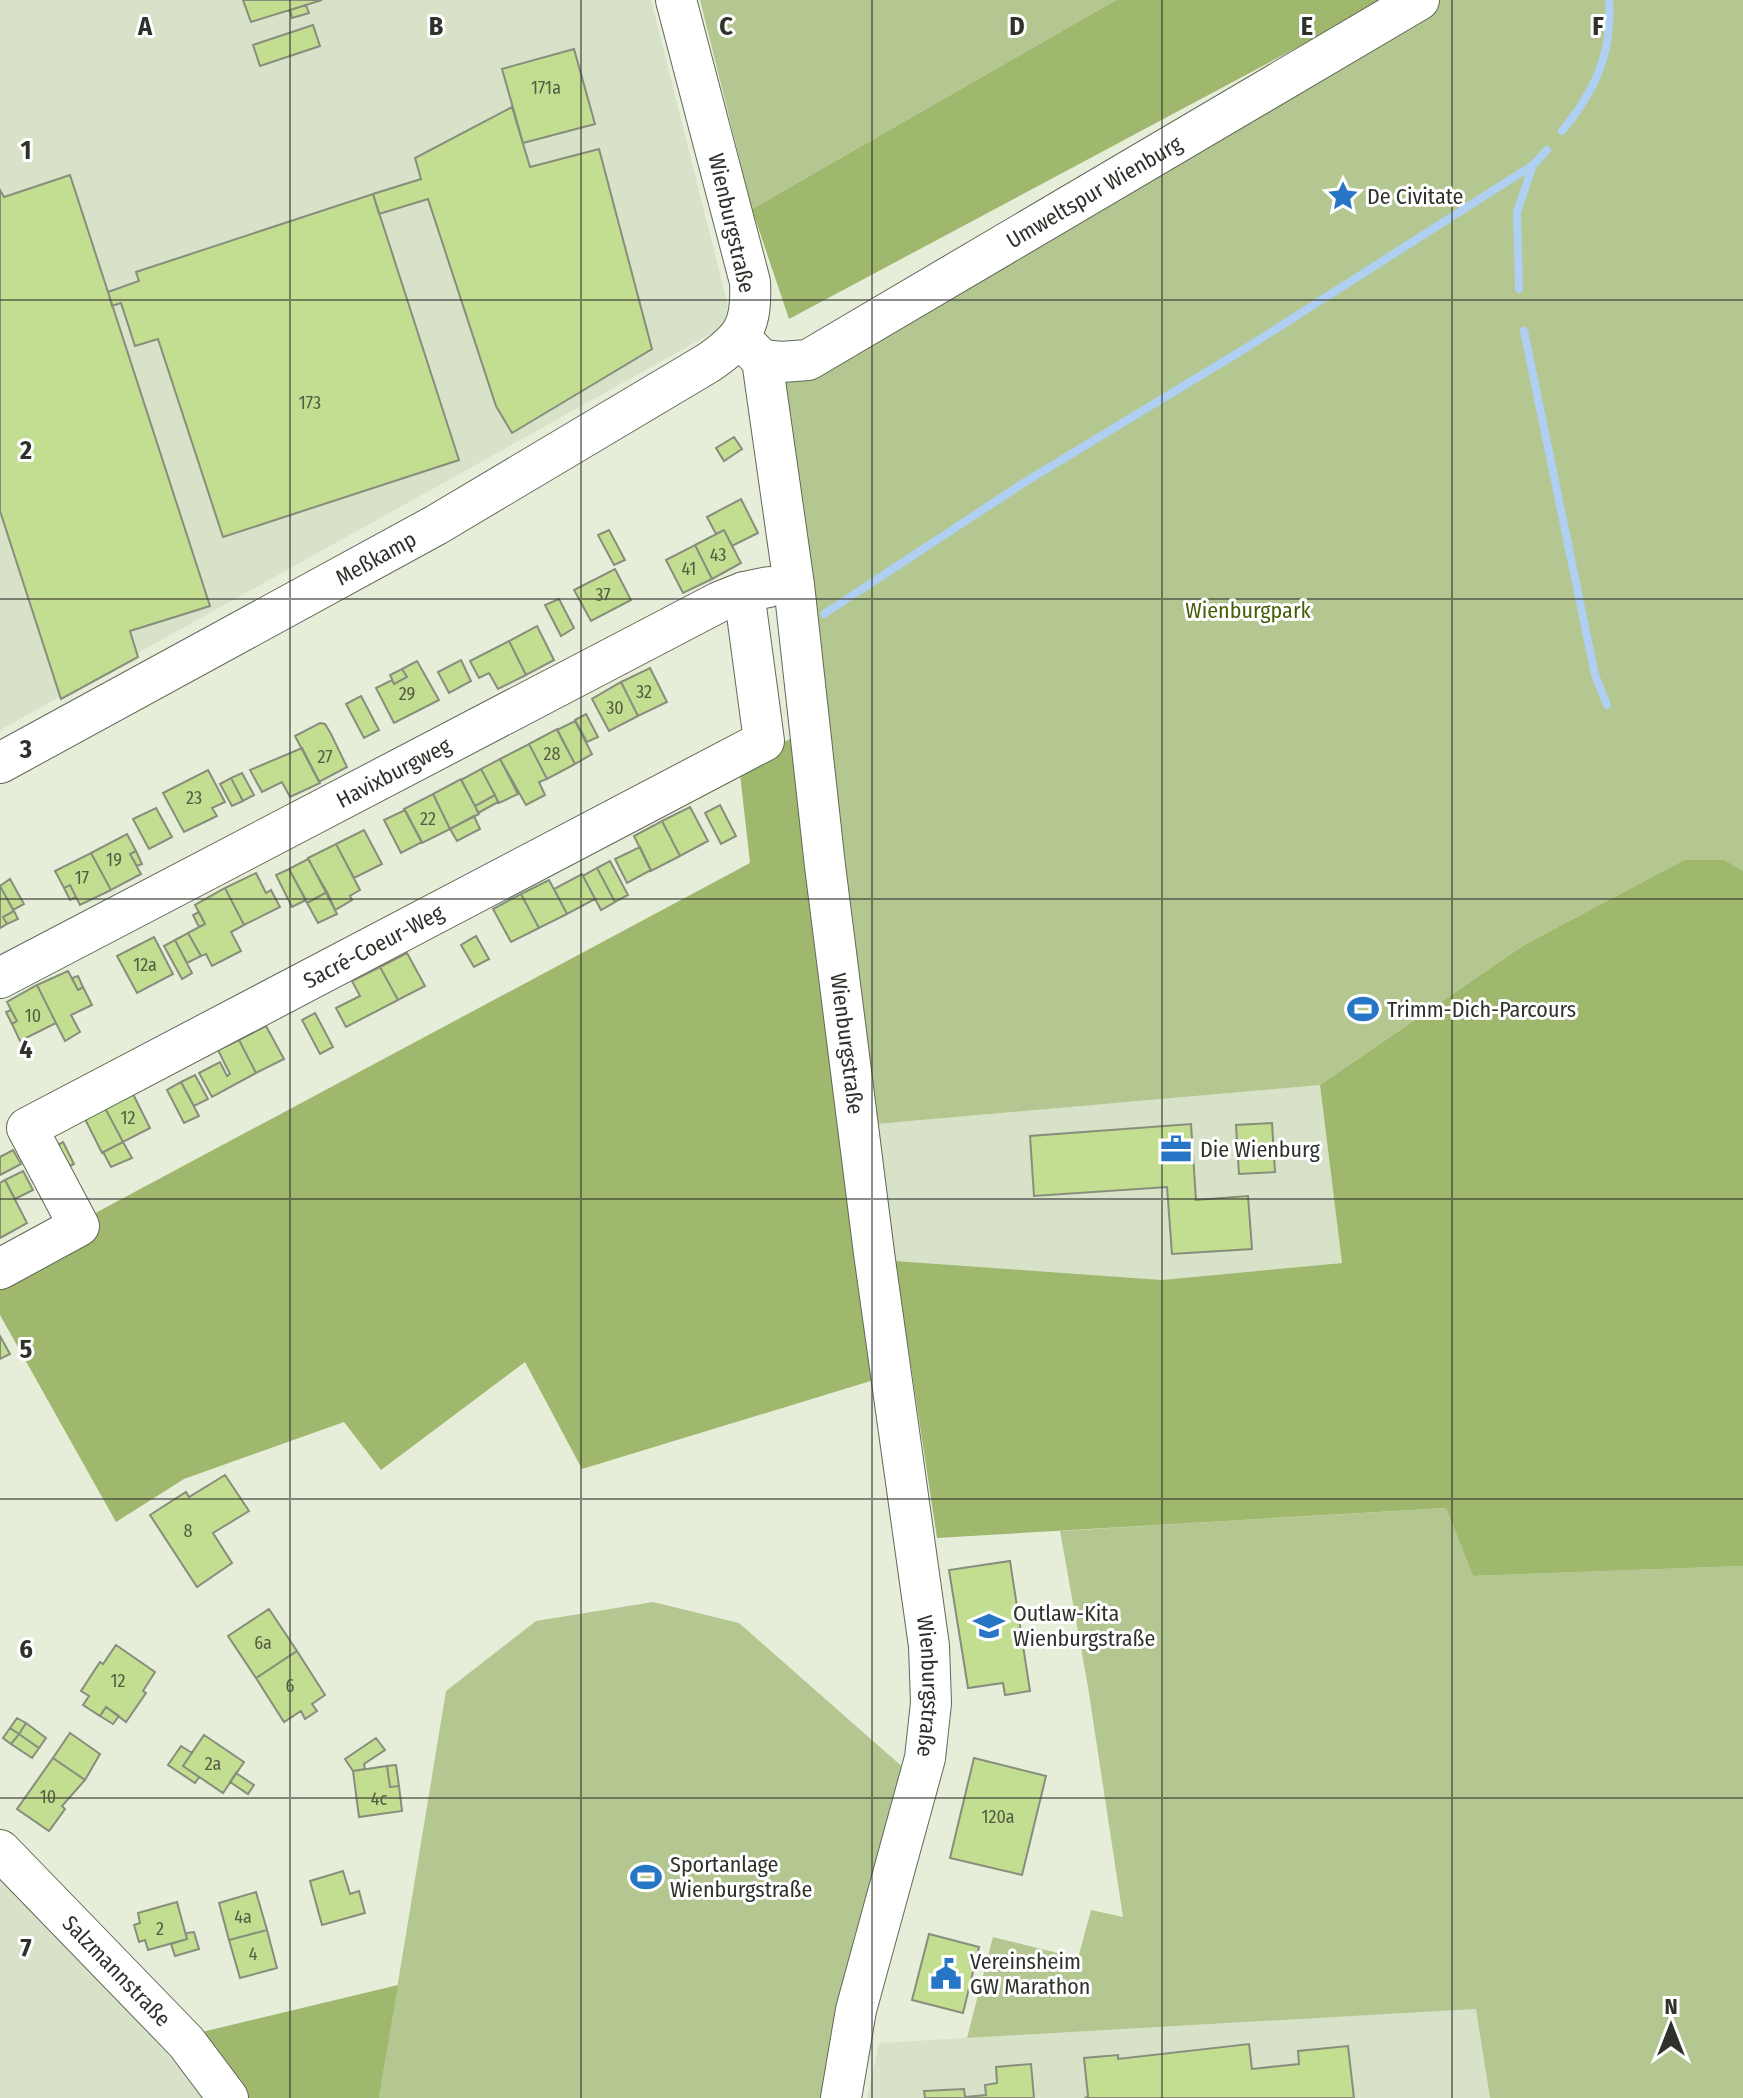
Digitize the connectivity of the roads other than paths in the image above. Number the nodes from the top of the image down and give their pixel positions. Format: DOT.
graph roads {
  1 [pos="676,0"];
  2 [pos="1419,0"];
  3 [pos="751,349"];
  4 [pos="794,585"];
  5 [pos="744,592"];
  6 [pos="0,763"];
  7 [pos="0,978"];
  8 [pos="0,1269"];
  9 [pos="0,1850"];
  10 [pos="228,2098"];
  11 [pos="841,2098"];
  1 -- 3 [label="street, Wienburgstraße"];
  2 -- 3 [label="street, Umweltspur Wienburg"];
  3 -- 4 [label="street, Wienburgstraße"];
  3 -- 6 [label="street, Meßkamp"];
  4 -- 5 [label="street, Havixburgweg"];
  4 -- 11 [label="street, Wienburgstraße"];
  5 -- 7 [label="street, Havixburgweg"];
  5 -- 8 [label="street, Sacré-Coeur-Weg"];
  9 -- 10 [label="street, Salzmannstraße"];
}
